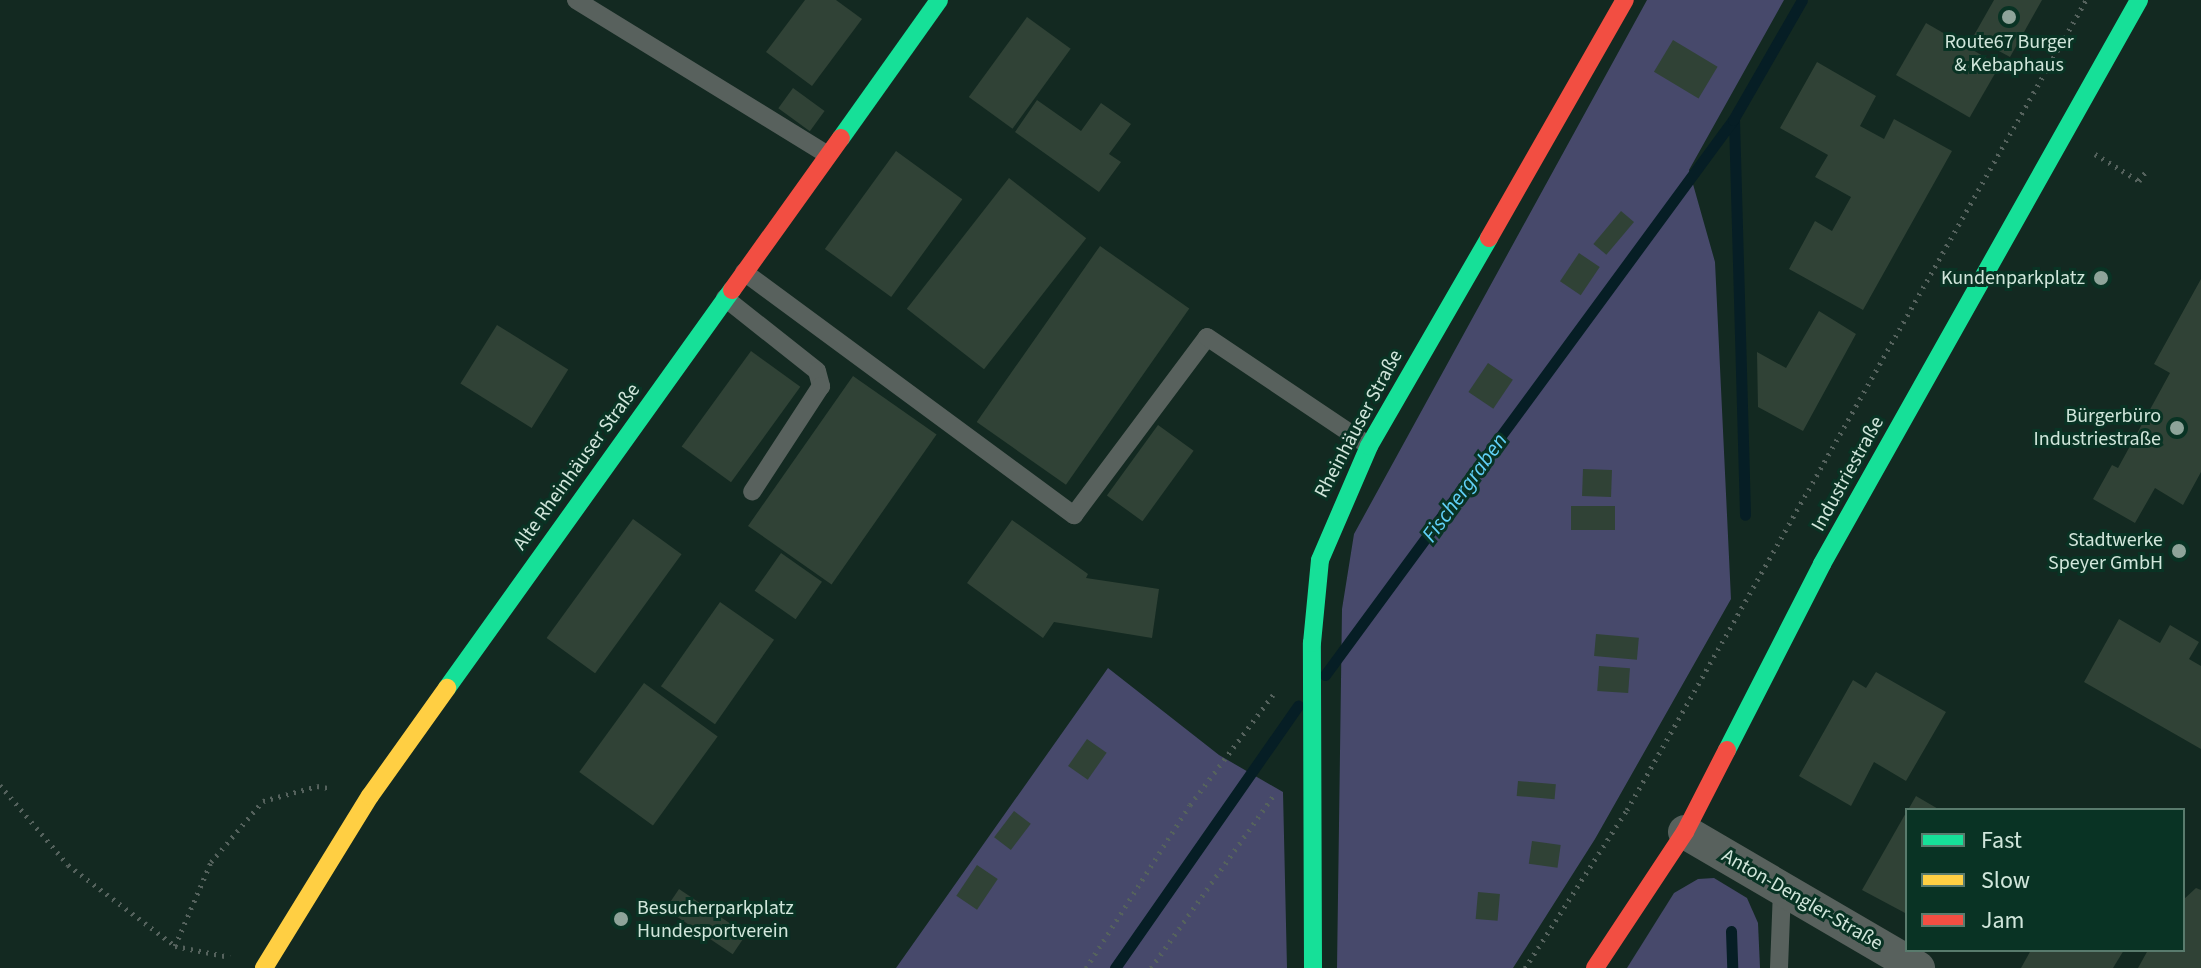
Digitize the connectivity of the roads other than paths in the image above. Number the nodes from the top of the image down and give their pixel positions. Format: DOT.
graph roads {
  1 [pos="576,0"];
  2 [pos="939,0"];
  3 [pos="1625,0"];
  4 [pos="2139,0"];
  5 [pos="828,155"];
  6 [pos="744,272"];
  7 [pos="725,298"];
  8 [pos="1369,446"];
  9 [pos="752,492"];
  10 [pos="1685,832"];
  11 [pos="1782,889"];
  12 [pos="267,967"];
  13 [pos="1313,968"];
  14 [pos="1595,968"];
  15 [pos="1779,968"];
  16 [pos="1918,968"];
  1 -- 5 [label="lane"];
  2 -- 5 [label="street, Alte Rheinhäuser Straße"];
  3 -- 8 [label="street, Rheinhäuser Straße"];
  4 -- 10 [label="street, Industriestraße"];
  5 -- 6 [label="street, Alte Rheinhäuser Straße"];
  6 -- 7 [label="street, Alte Rheinhäuser Straße"];
  6 -- 8 [label="lane"];
  7 -- 9 [label="lane"];
  7 -- 12 [label="street, Alte Rheinhäuser Straße"];
  8 -- 13 [label="street, Rheinhäuser Straße"];
  10 -- 11 [label="street, Anton-Dengler-Straße"];
  10 -- 14 [label="street, Industriestraße"];
  11 -- 15 [label="lane"];
  11 -- 16 [label="street, Anton-Dengler-Straße"];
}
